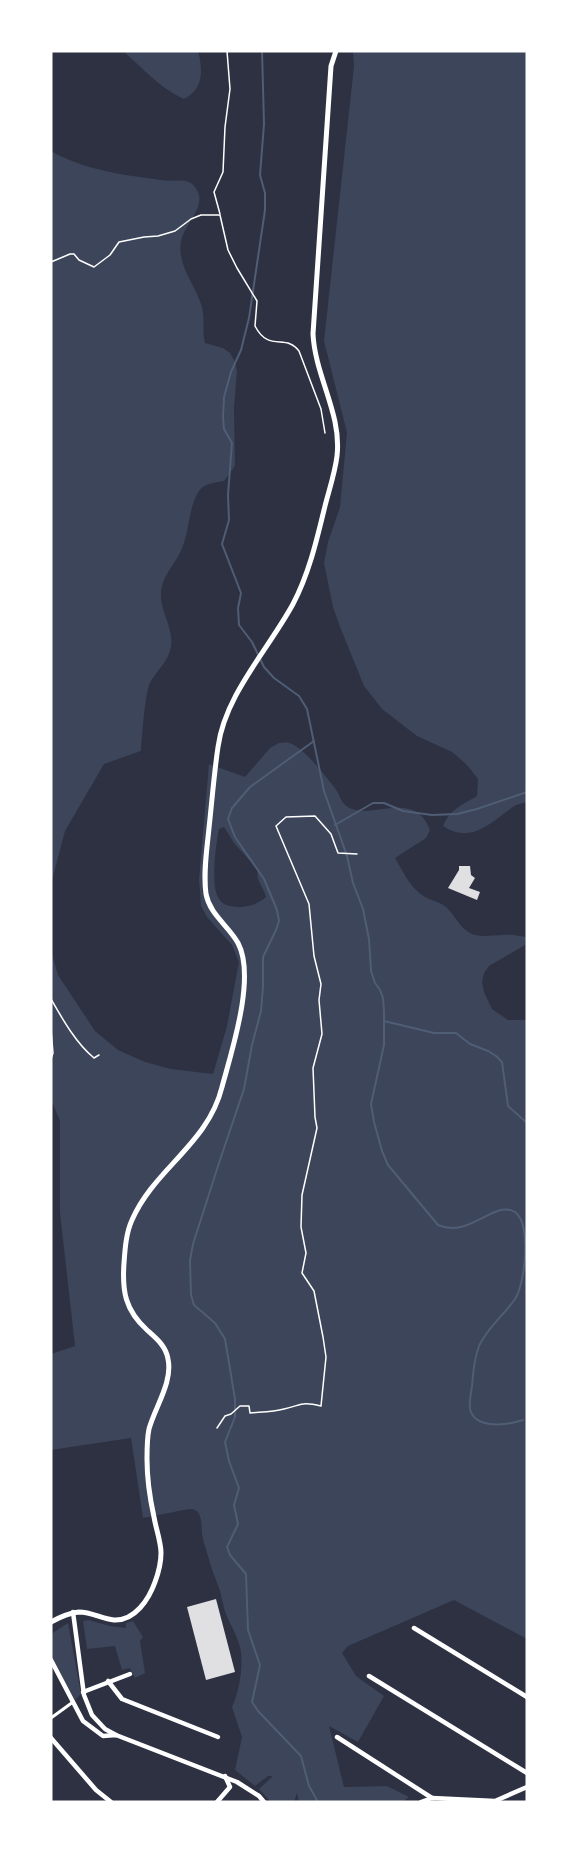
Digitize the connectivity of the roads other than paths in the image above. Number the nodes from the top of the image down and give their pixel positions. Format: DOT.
graph roads {
  1 [pos="336,51"];
  2 [pos="73,1612"];
  3 [pos="51,1622"];
  4 [pos="414,1628"];
  5 [pos="51,1660"];
  6 [pos="130,1674"];
  7 [pos="369,1676"];
  8 [pos="108,1681"];
  9 [pos="83,1692"];
  10 [pos="527,1697"];
  11 [pos="73,1702"];
  12 [pos="51,1718"];
  13 [pos="116,1735"];
  14 [pos="218,1737"];
  15 [pos="337,1737"];
  16 [pos="51,1738"];
  17 [pos="527,1773"];
  18 [pos="225,1776"];
  19 [pos="237,1782"];
  20 [pos="230,1787"];
  21 [pos="527,1787"];
  22 [pos="432,1798"];
  23 [pos="111,1802"];
  24 [pos="217,1802"];
  25 [pos="264,1802"];
  26 [pos="421,1802"];
  1 -- 2 [label="street"];
  2 -- 3 [label="street"];
  2 -- 9 [label="street"];
  4 -- 10 [label="street"];
  5 -- 11 [label="street"];
  6 -- 8 [label="street"];
  7 -- 17 [label="street"];
  8 -- 9 [label="street"];
  8 -- 14 [label="street"];
  9 -- 13 [label="street"];
  11 -- 12 [label="street"];
  11 -- 13 [label="street"];
  13 -- 18 [label="street"];
  15 -- 22 [label="street"];
  16 -- 23 [label="street"];
  18 -- 19 [label="street"];
  18 -- 20 [label="street"];
  19 -- 20 [label="street"];
  19 -- 25 [label="street"];
  20 -- 24 [label="street"];
  21 -- 22 [label="street"];
  22 -- 26 [label="street"];
}
